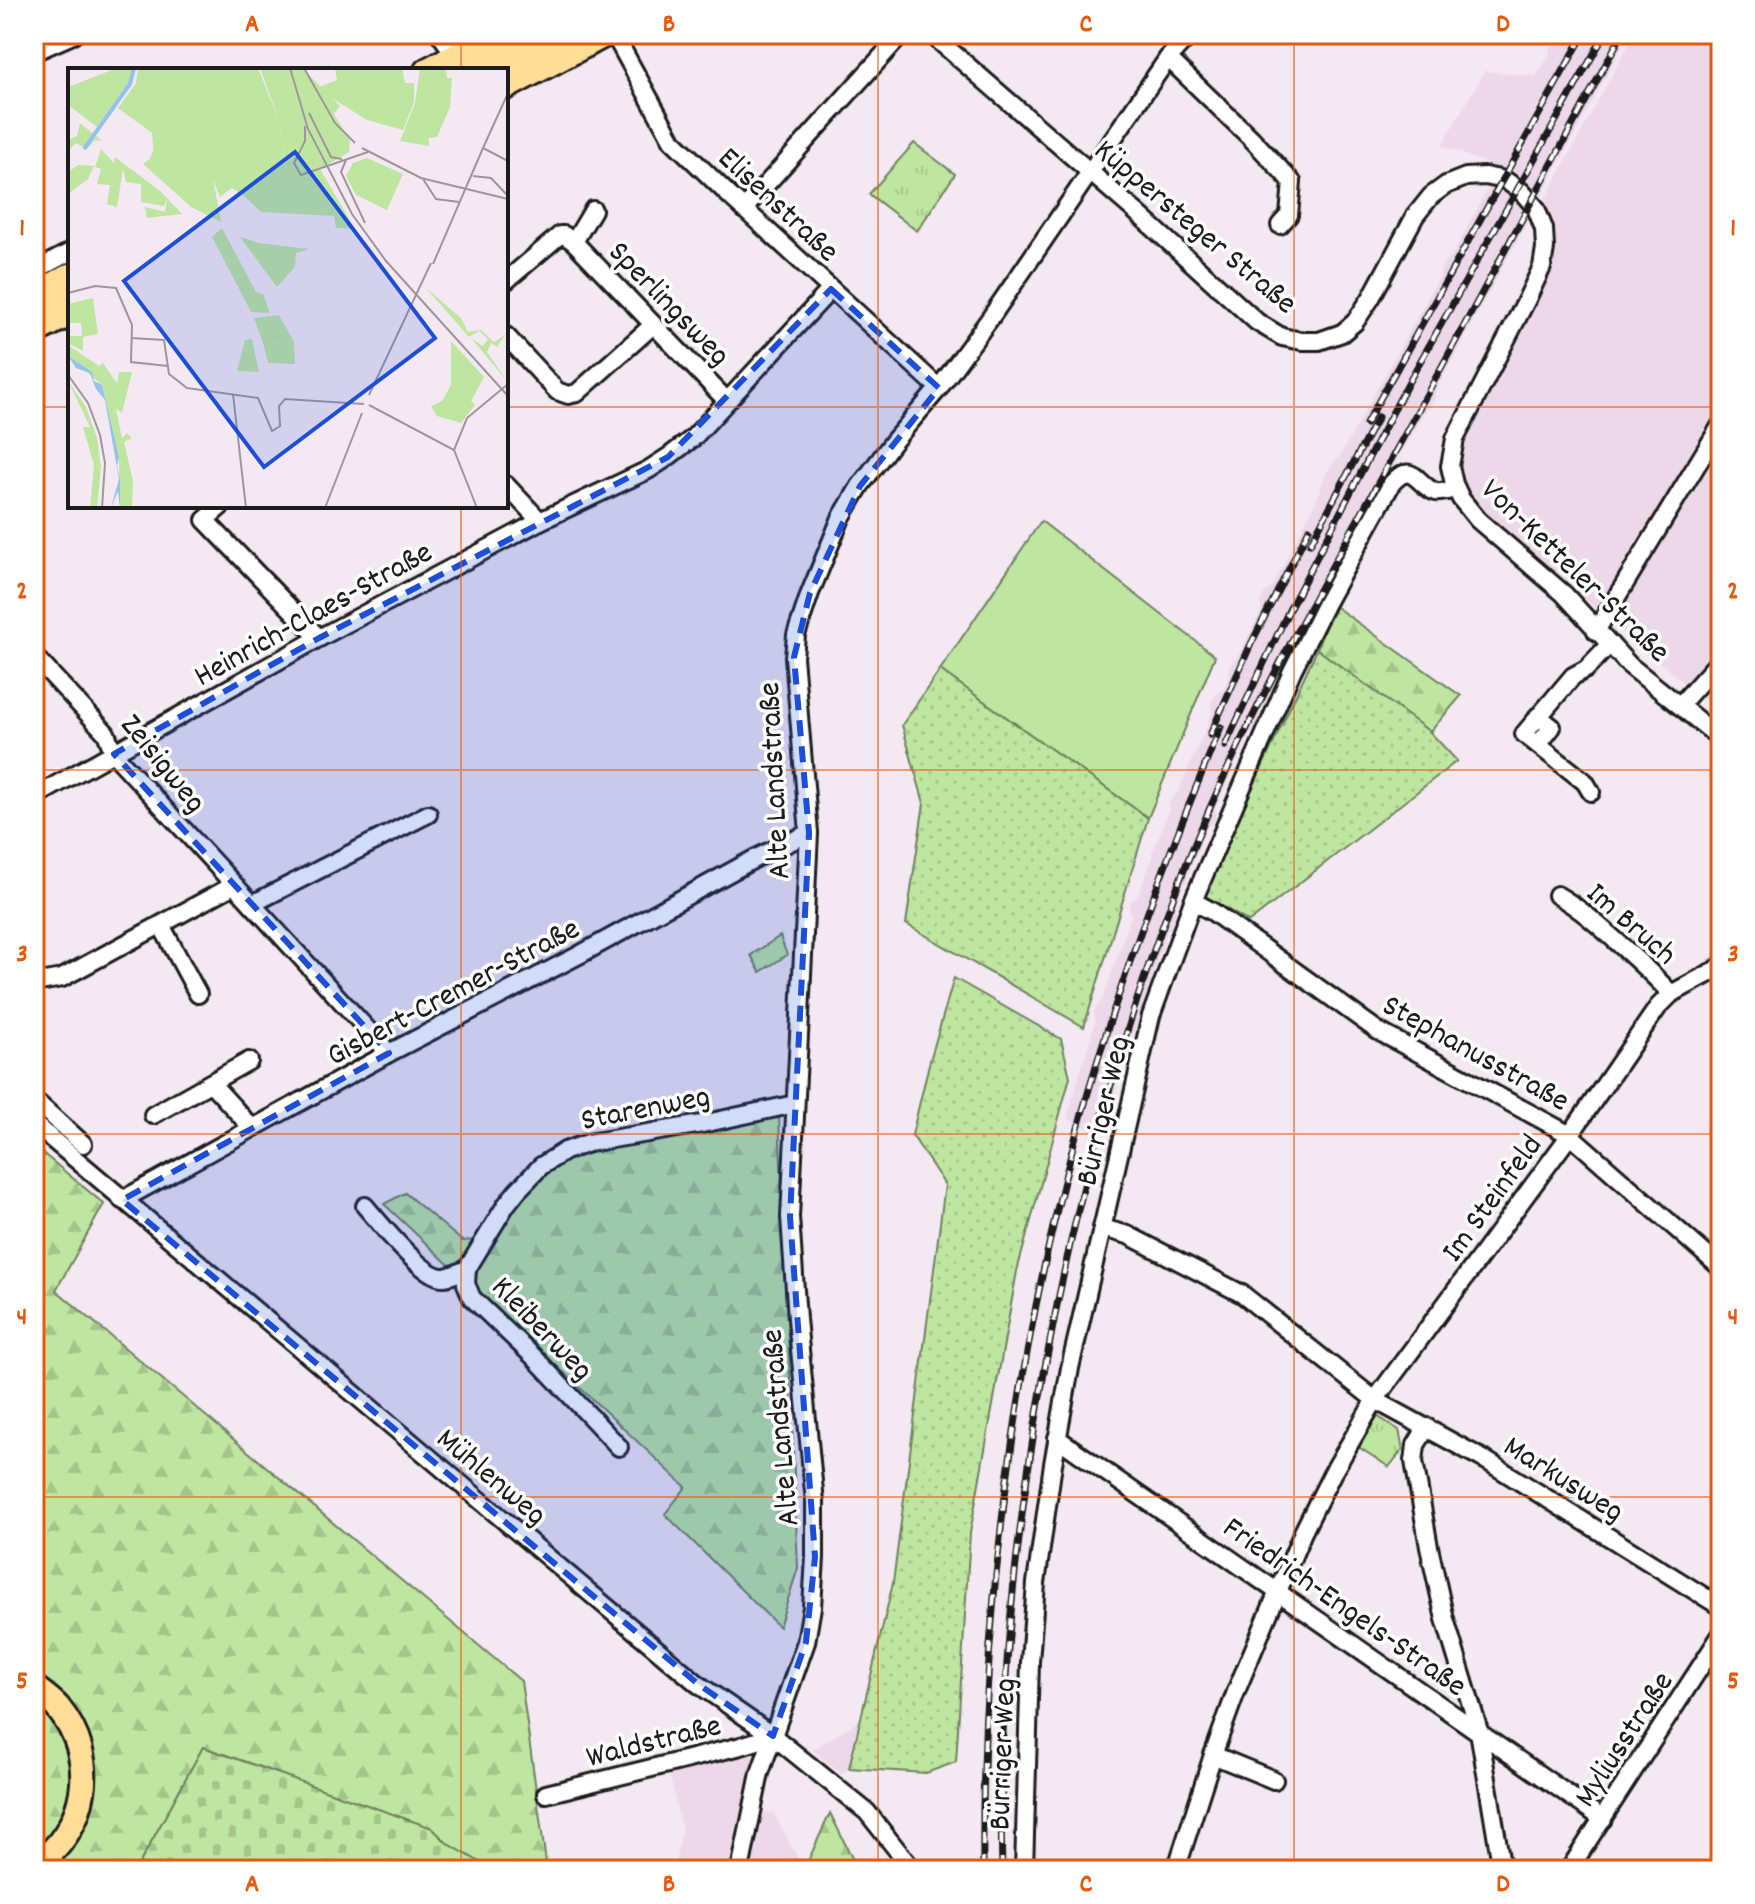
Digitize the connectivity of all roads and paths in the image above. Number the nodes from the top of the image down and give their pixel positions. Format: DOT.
graph roads {
  1 [pos="75,34"];
  2 [pos="440,34"];
  3 [pos="494,34"];
  4 [pos="531,34"];
  5 [pos="571,34"];
  6 [pos="611,34"];
  7 [pos="902,34"];
  8 [pos="931,34"];
  9 [pos="1191,34"];
  10 [pos="34,52"];
  11 [pos="1168,58"];
  12 [pos="459,62"];
  13 [pos="434,68"];
  14 [pos="508,70"];
  15 [pos="508,87"];
  16 [pos="1090,173"];
  17 [pos="1485,176"];
  18 [pos="744,209"];
  19 [pos="593,210"];
  20 [pos="1280,225"];
  21 [pos="569,238"];
  22 [pos="68,253"];
  23 [pos="34,271"];
  24 [pos="68,277"];
  25 [pos="508,279"];
  26 [pos="831,289"];
  27 [pos="34,295"];
  28 [pos="68,297"];
  29 [pos="34,316"];
  30 [pos="68,316"];
  31 [pos="653,325"];
  32 [pos="34,333"];
  33 [pos="508,338"];
  34 [pos="939,388"];
  35 [pos="727,401"];
  36 [pos="1721,425"];
  37 [pos="508,487"];
  38 [pos="1456,489"];
  39 [pos="219,508"];
  40 [pos="540,521"];
  41 [pos="1596,631"];
  42 [pos="319,638"];
  43 [pos="1610,644"];
  44 [pos="34,656"];
  45 [pos="1721,659"];
  46 [pos="1680,705"];
  47 [pos="1721,739"];
  48 [pos="114,754"];
  49 [pos="1591,792"];
  50 [pos="34,797"];
  51 [pos="428,814"];
  52 [pos="809,833"];
  53 [pos="234,885"];
  54 [pos="1557,895"];
  55 [pos="1193,901"];
  56 [pos="252,904"];
  57 [pos="161,925"];
  58 [pos="1721,967"];
  59 [pos="34,983"];
  60 [pos="198,994"];
  61 [pos="1671,994"];
  62 [pos="389,1053"];
  63 [pos="249,1061"];
  64 [pos="211,1083"];
  65 [pos="34,1100"];
  66 [pos="795,1104"];
  67 [pos="153,1115"];
  68 [pos="34,1124"];
  69 [pos="252,1128"];
  70 [pos="1570,1135"];
  71 [pos="83,1144"];
  72 [pos="122,1200"];
  73 [pos="365,1206"];
  74 [pos="1102,1228"];
  75 [pos="1721,1268"];
  76 [pos="467,1269"];
  77 [pos="1375,1400"];
  78 [pos="1427,1427"];
  79 [pos="1057,1438"];
  80 [pos="619,1447"];
  81 [pos="1279,1592"];
  82 [pos="1721,1607"];
  83 [pos="1721,1635"];
  84 [pos="34,1688"];
  85 [pos="34,1704"];
  86 [pos="1479,1731"];
  87 [pos="773,1736"];
  88 [pos="1213,1755"];
  89 [pos="1274,1780"];
  90 [pos="546,1794"];
  91 [pos="1603,1819"];
  92 [pos="34,1850"];
  93 [pos="34,1867"];
  94 [pos="740,1870"];
  95 [pos="913,1870"];
  96 [pos="1024,1870"];
  97 [pos="1176,1870"];
  98 [pos="1502,1870"];
  99 [pos="1569,1870"];
  1 -- 10 [label="street"];
  2 -- 12 [label="street"];
  3 -- 12 [label="main road"];
  4 -- 12 [label="highway"];
  5 -- 14 [label="highway"];
  6 -- 15 [label="main road"];
  6 -- 18 [label="street, Elisenstraße"];
  7 -- 18 [label="street"];
  8 -- 16 [label="street, Küppersteger Straße"];
  9 -- 11 [label="street, Alte Landstraße"];
  11 -- 16 [label="street, Alte Landstraße"];
  11 -- 20 [label="street"];
  12 -- 13 [label="main road"];
  16 -- 17 [label="street, Küppersteger Straße"];
  16 -- 34 [label="street, Alte Landstraße"];
  17 -- 38 [label="street, Von-Ketteler-Straße"];
  18 -- 26 [label="street, Elisenstraße"];
  19 -- 21 [label="street, Sperlingsweg"];
  21 -- 25 [label="street"];
  21 -- 31 [label="street, Sperlingsweg"];
  22 -- 23 [label="street"];
  24 -- 27 [label="highway"];
  26 -- 34 [label="street, Elisenstraße"];
  26 -- 35 [label="street, Heinrich-Claes-Straße"];
  28 -- 29 [label="highway"];
  30 -- 32 [label="main road"];
  31 -- 33 [label="street"];
  31 -- 35 [label="street, Sperlingsweg"];
  34 -- 52 [label="street, Alte Landstraße"];
  35 -- 40 [label="street, Heinrich-Claes-Straße"];
  36 -- 41 [label="street"];
  37 -- 40 [label="street"];
  38 -- 41 [label="street, Von-Ketteler-Straße"];
  38 -- 55 [label="street, Bürriger Weg"];
  39 -- 42 [label="street"];
  40 -- 42 [label="street, Heinrich-Claes-Straße"];
  41 -- 43 [label="street, Von-Ketteler-Straße"];
  42 -- 48 [label="street, Heinrich-Claes-Straße"];
  43 -- 46 [label="street, Von-Ketteler-Straße"];
  43 -- 49 [label="street"];
  44 -- 48 [label="street, Zeisigweg"];
  45 -- 46 [label="street"];
  46 -- 47 [label="street, Von-Ketteler-Straße"];
  48 -- 50 [label="street, Heinrich-Claes-Straße"];
  48 -- 53 [label="street, Zeisigweg"];
  51 -- 56 [label="street"];
  52 -- 62 [label="street, Gisbert-Cremer-Straße"];
  52 -- 66 [label="street, Alte Landstraße"];
  53 -- 56 [label="street, Zeisigweg"];
  53 -- 57 [label="street"];
  54 -- 61 [label="street, Im Bruch"];
  55 -- 70 [label="street, Stephanusstraße"];
  55 -- 74 [label="street, Bürriger Weg"];
  56 -- 62 [label="street, Zeisigweg"];
  57 -- 59 [label="street"];
  57 -- 60 [label="street"];
  58 -- 61 [label="street, Im Steinfeld"];
  61 -- 70 [label="street, Im Steinfeld"];
  62 -- 69 [label="street, Gisbert-Cremer-Straße"];
  63 -- 64 [label="street"];
  64 -- 67 [label="street"];
  64 -- 69 [label="street"];
  65 -- 71 [label="street"];
  66 -- 76 [label="street, Starenweg"];
  66 -- 87 [label="street, Alte Landstraße"];
  68 -- 72 [label="street, Mühlenweg"];
  69 -- 72 [label="street, Gisbert-Cremer-Straße"];
  70 -- 75 [label="street, Stephanusstraße"];
  70 -- 77 [label="street, Im Steinfeld"];
  72 -- 87 [label="street, Mühlenweg"];
  73 -- 76 [label="street, Kleiberweg"];
  74 -- 77 [label="street, Markusweg"];
  74 -- 79 [label="street, Bürriger Weg"];
  76 -- 80 [label="street, Kleiberweg"];
  77 -- 78 [label="street, Markusweg"];
  77 -- 81 [label="street, Im Steinfeld"];
  78 -- 82 [label="street, Markusweg"];
  78 -- 86 [label="street"];
  79 -- 81 [label="street, Friedrich-Engels-Straße"];
  79 -- 96 [label="street, Bürriger Weg"];
  81 -- 86 [label="street, Friedrich-Engels-Straße"];
  81 -- 88 [label="street, Im Steinfeld"];
  83 -- 91 [label="street, Myliusstraße"];
  84 -- 93 [label="highway"];
  85 -- 92 [label="highway"];
  86 -- 91 [label="street, Friedrich-Engels-Straße"];
  86 -- 98 [label="street"];
  87 -- 90 [label="street, Waldstraße"];
  87 -- 94 [label="street, Alte Landstraße"];
  87 -- 95 [label="street, Mühlenweg"];
  88 -- 89 [label="street"];
  88 -- 97 [label="street, Im Steinfeld"];
  91 -- 99 [label="street, Myliusstraße"];
}
